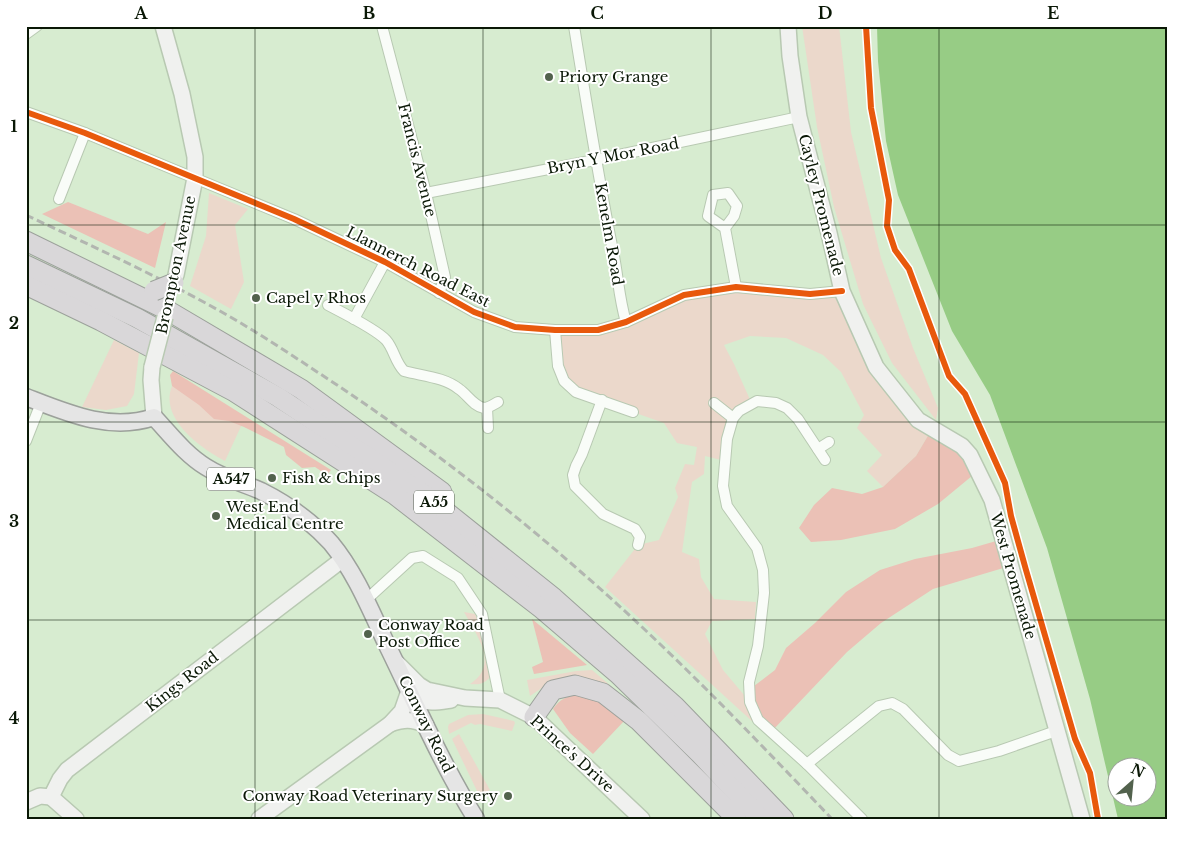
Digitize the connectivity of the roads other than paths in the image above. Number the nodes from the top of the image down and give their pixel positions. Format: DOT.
graph roads {
  1 [pos="37,26"];
  2 [pos="163,26"];
  3 [pos="382,26"];
  4 [pos="574,26"];
  5 [pos="788,26"];
  6 [pos="26,34"];
  7 [pos="26,112"];
  8 [pos="799,117"];
  9 [pos="86,133"];
  10 [pos="595,160"];
  11 [pos="195,178"];
  12 [pos="426,193"];
  13 [pos="60,199"];
  14 [pos="725,228"];
  15 [pos="26,241"];
  16 [pos="385,262"];
  17 [pos="26,265"];
  18 [pos="26,285"];
  19 [pos="736,286"];
  20 [pos="842,292"];
  21 [pos="439,293"];
  22 [pos="167,296"];
  23 [pos="328,305"];
  24 [pos="354,319"];
  25 [pos="626,322"];
  26 [pos="556,330"];
  27 [pos="34,400"];
  28 [pos="602,400"];
  29 [pos="498,402"];
  30 [pos="714,403"];
  31 [pos="487,408"];
  32 [pos="633,412"];
  33 [pos="154,417"];
  34 [pos="734,418"];
  35 [pos="488,428"];
  36 [pos="946,436"];
  37 [pos="26,442"];
  38 [pos="829,442"];
  39 [pos="818,449"];
  40 [pos="825,460"];
  41 [pos="638,546"];
  42 [pos="343,559"];
  43 [pos="366,600"];
  44 [pos="395,661"];
  45 [pos="409,691"];
  46 [pos="465,698"];
  47 [pos="500,700"];
  48 [pos="675,706"];
  49 [pos="534,717"];
  50 [pos="390,724"];
  51 [pos="426,725"];
  52 [pos="1056,731"];
  53 [pos="807,764"];
  54 [pos="51,797"];
  55 [pos="26,802"];
  56 [pos="76,819"];
  57 [pos="259,819"];
  58 [pos="476,819"];
  59 [pos="642,819"];
  60 [pos="737,819"];
  61 [pos="761,819"];
  62 [pos="784,819"];
  63 [pos="862,819"];
  64 [pos="1082,819"];
  1 -- 6 [label="street"];
  2 -- 11 [label="main road, Brompton Avenue"];
  3 -- 12 [label="street, Francis Avenue"];
  4 -- 10 [label="street, Kenelm Road"];
  5 -- 8 [label="main road, Cayley Promenade"];
  7 -- 9 [label="street, Llannerch Road East"];
  8 -- 10 [label="street, Bryn Y Mor Road"];
  8 -- 20 [label="main road, Cayley Promenade"];
  9 -- 11 [label="street, Llannerch Road East"];
  9 -- 13 [label="street"];
  10 -- 12 [label="street, Bryn Y Mor Road"];
  10 -- 25 [label="street, Kenelm Road"];
  11 -- 16 [label="street, Llannerch Road East"];
  11 -- 22 [label="main road, Brompton Avenue"];
  12 -- 21 [label="street, Francis Avenue"];
  14 -- 19 [label="street"];
  15 -- 22 [label="highway"];
  16 -- 21 [label="street, Llannerch Road East"];
  16 -- 24 [label="street"];
  17 -- 48 [label="highway, A55"];
  18 -- 61 [label="highway, A55"];
  19 -- 20 [label="street, Llannerch Road East"];
  19 -- 25 [label="street, Llannerch Road East"];
  20 -- 36 [label="main road, Cayley Promenade"];
  21 -- 26 [label="street, Llannerch Road East"];
  22 -- 33 [label="main road, Brompton Avenue, bridge"];
  22 -- 48 [label="highway"];
  23 -- 24 [label="street"];
  24 -- 31 [label="street"];
  25 -- 26 [label="street, Llannerch Road East"];
  26 -- 28 [label="street"];
  27 -- 33 [label="main road"];
  27 -- 37 [label="street"];
  28 -- 32 [label="street"];
  28 -- 41 [label="street"];
  29 -- 31 [label="street"];
  30 -- 34 [label="street"];
  31 -- 35 [label="street"];
  33 -- 42 [label="main road, Conway Road / A547"];
  34 -- 39 [label="street"];
  34 -- 53 [label="street"];
  36 -- 52 [label="main road, West Promenade"];
  38 -- 39 [label="street"];
  39 -- 40 [label="street"];
  42 -- 43 [label="main road, Conway Road / A547"];
  42 -- 54 [label="main road, Kings Road"];
  43 -- 44 [label="main road, Conway Road / A547"];
  43 -- 47 [label="street"];
  44 -- 45 [label="main road, Conway Road / A547"];
  44 -- 46 [label="main road, Prince's Drive"];
  45 -- 46 [label="main road, Prince's Drive"];
  45 -- 50 [label="main road"];
  45 -- 51 [label="main road, Conway Road / A547"];
  46 -- 47 [label="main road, Prince's Drive"];
  47 -- 49 [label="main road, Prince's Drive"];
  48 -- 62 [label="highway, A55"];
  49 -- 59 [label="main road, Prince's Drive"];
  49 -- 60 [label="highway"];
  50 -- 51 [label="main road"];
  50 -- 57 [label="main road"];
  51 -- 58 [label="main road, Conway Road / A547"];
  52 -- 53 [label="street"];
  52 -- 64 [label="main road, West Promenade"];
  53 -- 63 [label="street"];
  54 -- 55 [label="main road"];
  54 -- 56 [label="main road"];
}
